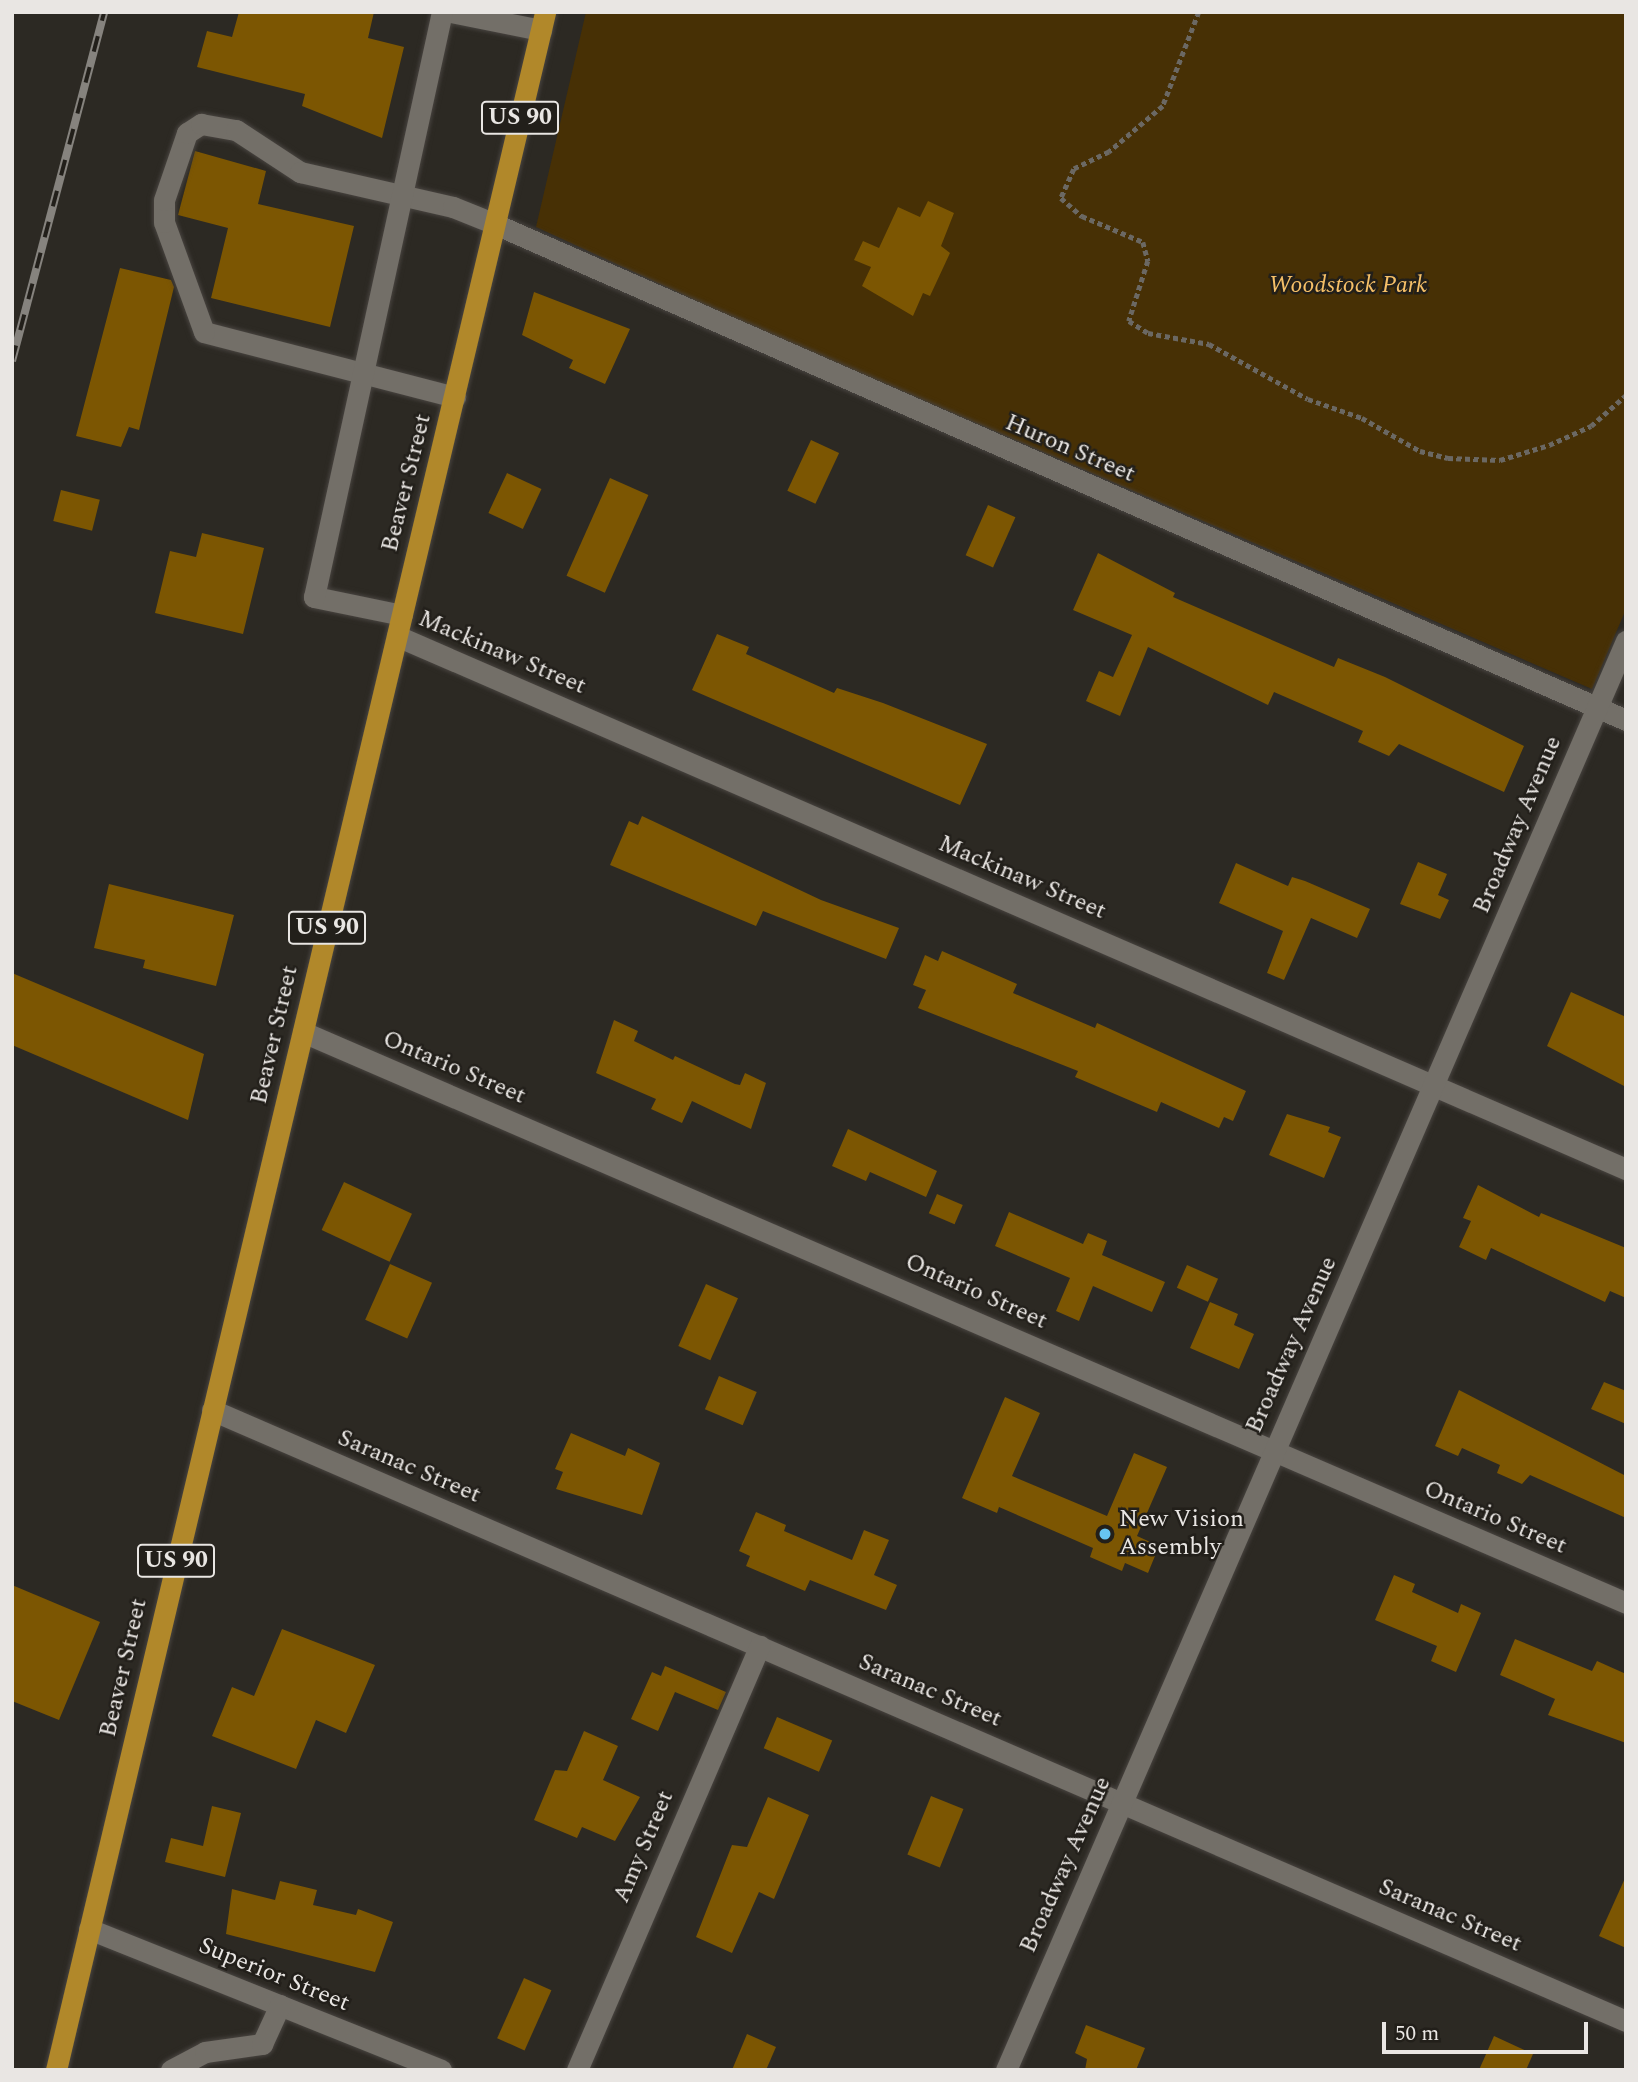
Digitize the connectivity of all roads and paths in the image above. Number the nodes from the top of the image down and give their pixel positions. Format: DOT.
graph roads {
  1 [pos="442,12"];
  2 [pos="451,12"];
  3 [pos="1199,12"];
  4 [pos="543,21"];
  5 [pos="402,195"];
  6 [pos="495,224"];
  7 [pos="359,376"];
  8 [pos="1626,395"];
  9 [pos="455,397"];
  10 [pos="402,615"];
  11 [pos="397,636"];
  12 [pos="1626,641"];
  13 [pos="1597,707"];
  14 [pos="1626,720"];
  15 [pos="303,1032"];
  16 [pos="1435,1086"];
  17 [pos="1626,1169"];
  18 [pos="212,1410"];
  19 [pos="1275,1451"];
  20 [pos="1626,1603"];
  21 [pos="760,1646"];
  22 [pos="1122,1802"];
  23 [pos="89,1930"];
  24 [pos="279,2005"];
  25 [pos="1626,2021"];
  26 [pos="56,2070"];
  27 [pos="171,2070"];
  28 [pos="441,2070"];
  29 [pos="577,2070"];
  30 [pos="1006,2070"];
  1 -- 5 [label="street"];
  2 -- 4 [label="street"];
  3 -- 8 [label="path"];
  4 -- 6 [label="main road, Beaver Street / US 90"];
  5 -- 6 [label="street, Huron Street"];
  5 -- 7 [label="street"];
  5 -- 7 [label="street, Huron Street"];
  6 -- 9 [label="main road, Beaver Street / US 90"];
  6 -- 13 [label="street, Huron Street"];
  7 -- 9 [label="street"];
  7 -- 10 [label="street"];
  9 -- 10 [label="main road, Beaver Street / US 90"];
  10 -- 11 [label="main road, Beaver Street / US 90"];
  11 -- 15 [label="main road, Beaver Street / US 90"];
  11 -- 16 [label="street, Mackinaw Street"];
  12 -- 13 [label="street, Broadway Avenue"];
  13 -- 14 [label="street, Huron Street"];
  13 -- 16 [label="street, Broadway Avenue"];
  15 -- 18 [label="main road, Beaver Street / US 90"];
  15 -- 19 [label="street, Ontario Street"];
  16 -- 17 [label="street, Mackinaw Street"];
  16 -- 19 [label="street, Broadway Avenue"];
  18 -- 21 [label="street, Saranac Street"];
  18 -- 23 [label="main road, Beaver Street / US 90"];
  19 -- 20 [label="street, Ontario Street"];
  19 -- 22 [label="street, Broadway Avenue"];
  21 -- 22 [label="street, Saranac Street"];
  21 -- 29 [label="street, Amy Street"];
  22 -- 25 [label="street, Saranac Street"];
  22 -- 30 [label="street, Broadway Avenue"];
  23 -- 24 [label="street, Superior Street"];
  23 -- 26 [label="main road, Beaver Street / US 90"];
  24 -- 27 [label="street"];
  24 -- 28 [label="street, Superior Street"];
}
